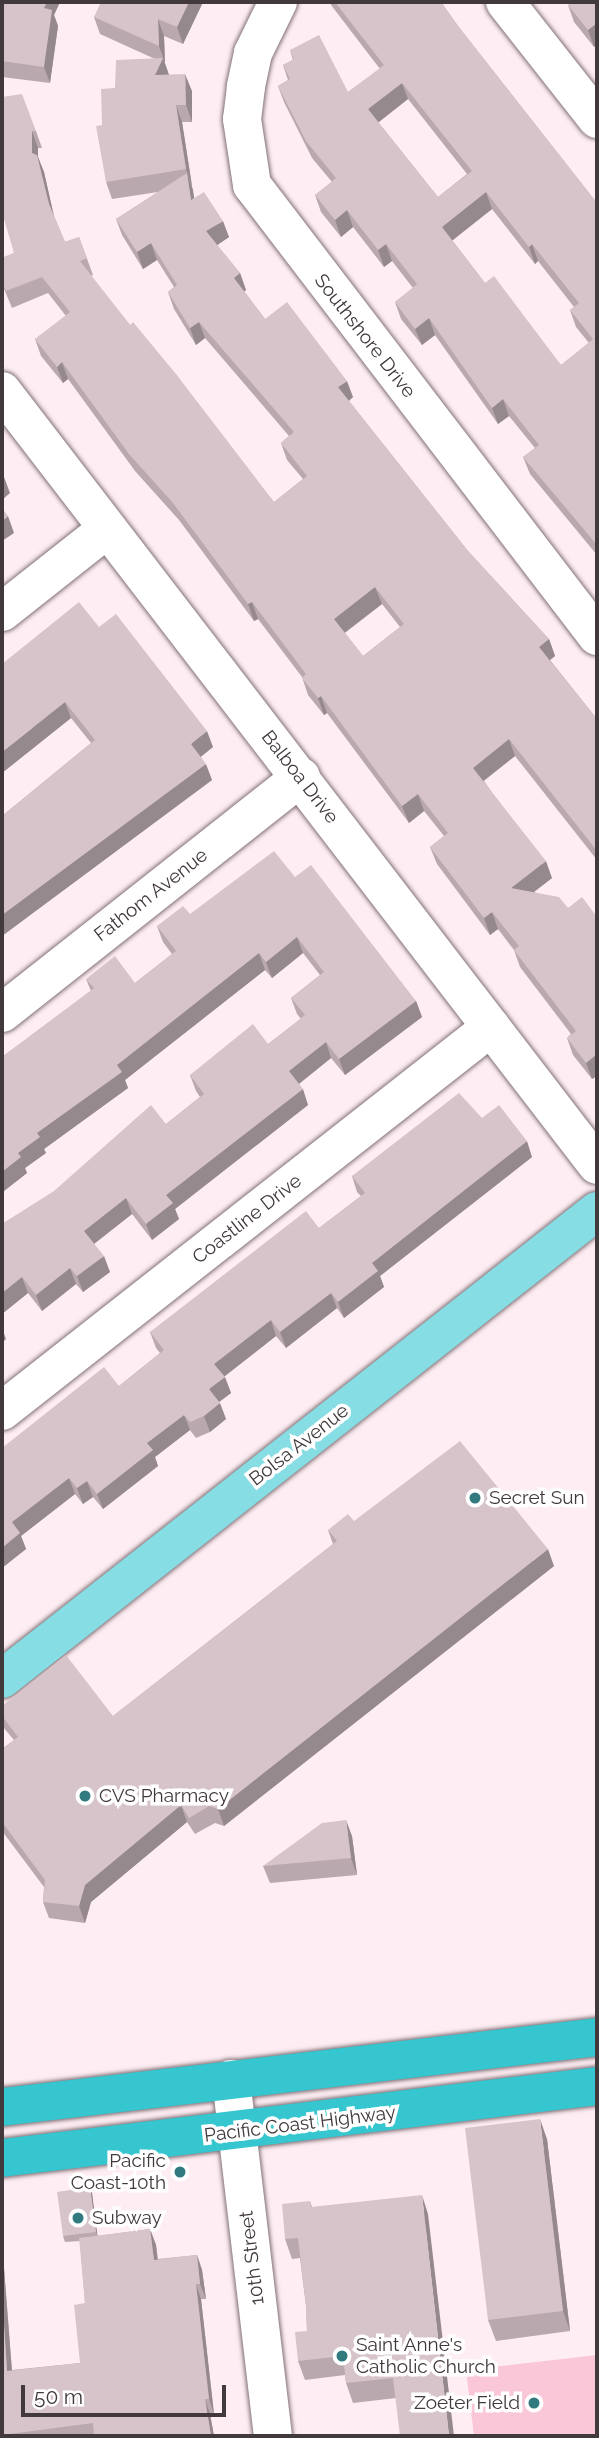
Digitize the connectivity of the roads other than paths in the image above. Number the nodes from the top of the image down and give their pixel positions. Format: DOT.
graph roads {
  1 [pos="278,2"];
  2 [pos="505,2"];
  3 [pos="597,119"];
  4 [pos="2,391"];
  5 [pos="107,529"];
  6 [pos="2,612"];
  7 [pos="597,636"];
  8 [pos="301,777"];
  9 [pos="2,1013"];
  10 [pos="491,1027"];
  11 [pos="597,1165"];
  12 [pos="597,1211"];
  13 [pos="2,1411"];
  14 [pos="2,1679"];
  15 [pos="597,2036"];
  16 [pos="231,2079"];
  17 [pos="597,2086"];
  18 [pos="2,2108"];
  19 [pos="237,2133"];
  20 [pos="2,2158"];
  21 [pos="272,2436"];
  1 -- 7 [label="street, Southshore Drive"];
  2 -- 3 [label="street"];
  4 -- 5 [label="street, Balboa Drive"];
  5 -- 6 [label="street"];
  5 -- 8 [label="street, Balboa Drive"];
  8 -- 9 [label="street, Fathom Avenue"];
  8 -- 10 [label="street, Balboa Drive"];
  10 -- 11 [label="street, Balboa Drive"];
  10 -- 13 [label="street, Coastline Drive"];
  12 -- 14 [label="main road, Bolsa Avenue"];
  15 -- 16 [label="highway"];
  16 -- 18 [label="highway"];
  16 -- 19 [label="street, 10th Street"];
  17 -- 19 [label="highway, Pacific Coast Highway"];
  19 -- 20 [label="highway, Pacific Coast Highway"];
  19 -- 21 [label="street, 10th Street"];
}
